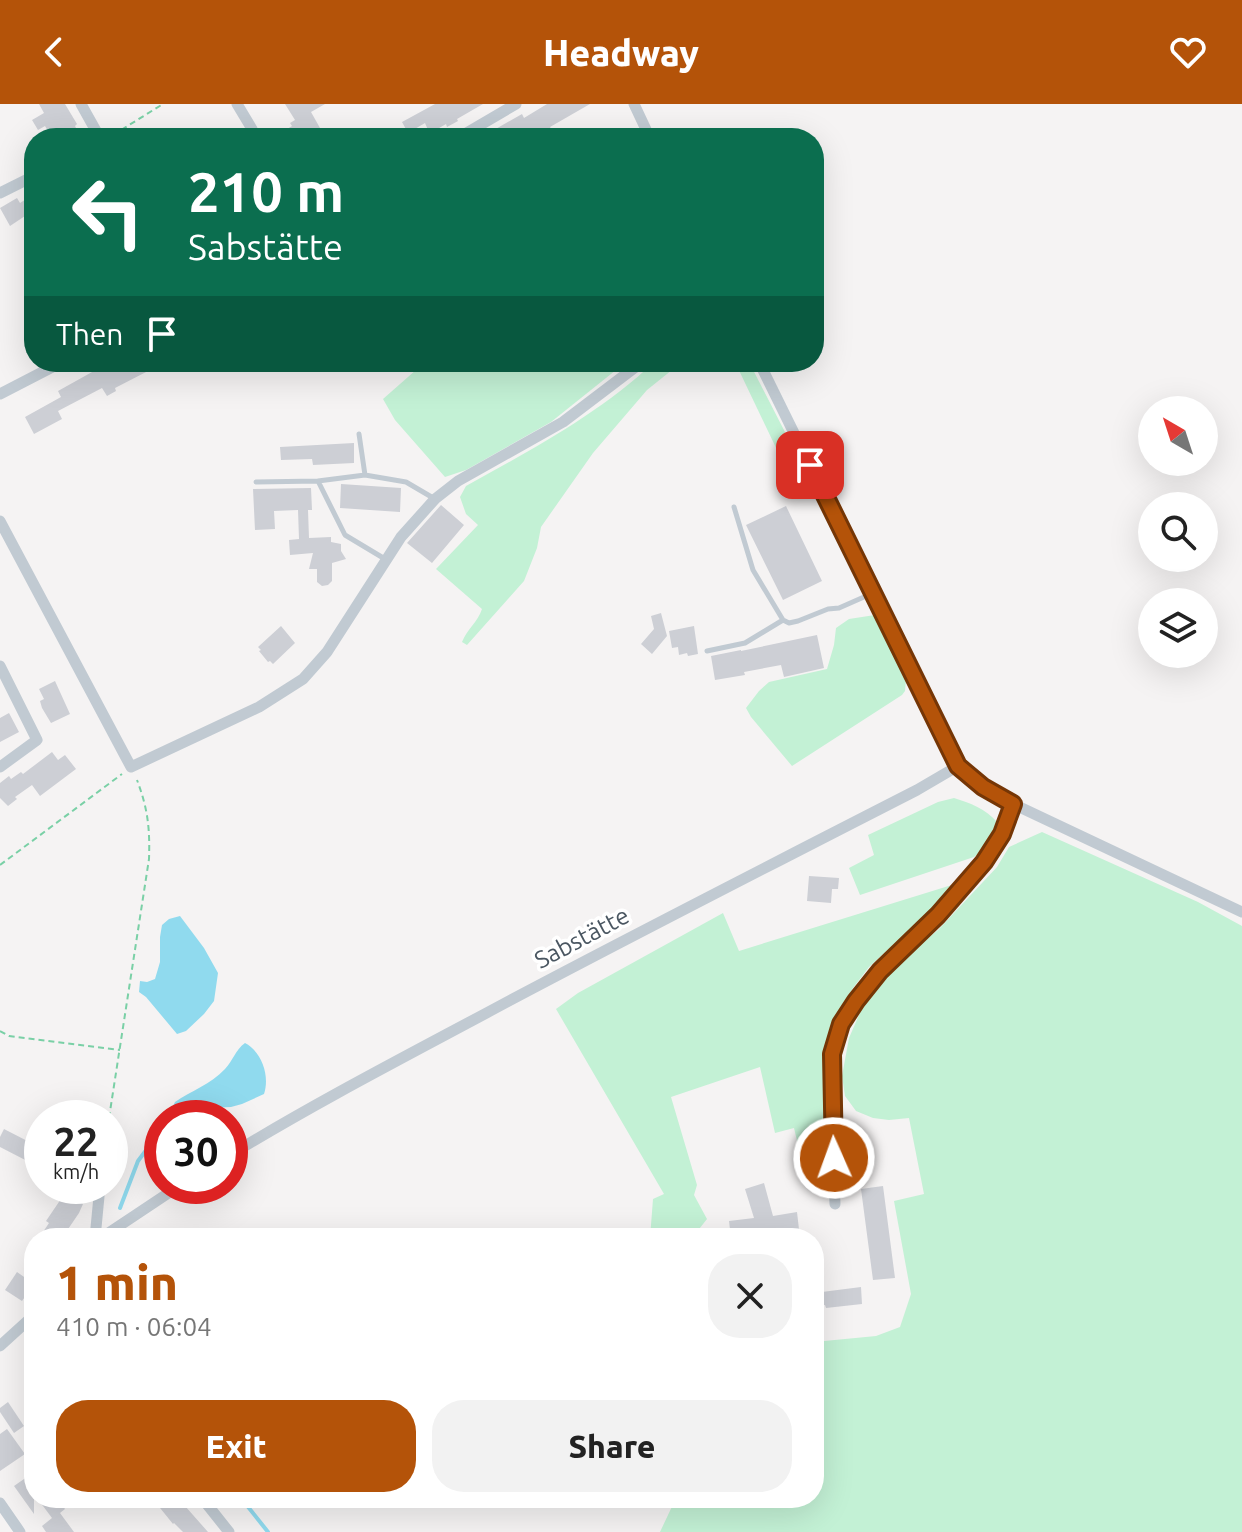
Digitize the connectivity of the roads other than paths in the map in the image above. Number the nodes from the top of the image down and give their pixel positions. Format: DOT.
graph roads {
  1 [pos="81,104"];
  2 [pos="237,104"];
  3 [pos="516,104"];
  4 [pos="634,104"];
  5 [pos="94,128"];
  6 [pos="251,128"];
  7 [pos="475,128"];
  8 [pos="645,128"];
  9 [pos="24,181"];
  10 [pos="0,193"];
  11 [pos="43,372"];
  12 [pos="629,372"];
  13 [pos="764,372"];
  14 [pos="0,394"];
  15 [pos="359,434"];
  16 [pos="365,475"];
  17 [pos="318,481"];
  18 [pos="256,482"];
  19 [pos="435,499"];
  20 [pos="734,507"];
  21 [pos="0,521"];
  22 [pos="386,559"];
  23 [pos="874,593"];
  24 [pos="783,620"];
  25 [pos="707,651"];
  26 [pos="0,666"];
  27 [pos="958,766"];
  28 [pos="0,767"];
  29 [pos="1013,804"];
  30 [pos="1242,912"];
  31 [pos="248,1144"];
  32 [pos="99,1204"];
  33 [pos="151,1204"];
  34 [pos="835,1204"];
  35 [pos="98,1228"];
  36 [pos="114,1228"];
  37 [pos="24,1324"];
  38 [pos="0,1346"];
  39 [pos="0,1503"];
  40 [pos="210,1508"];
  41 [pos="20,1532"];
  42 [pos="229,1532"];
  1 -- 5 [label="street"];
  2 -- 6 [label="street"];
  3 -- 7 [label="street"];
  4 -- 8 [label="street"];
  9 -- 10 [label="street"];
  11 -- 14 [label="street"];
  12 -- 19 [label="street"];
  13 -- 23 [label="street"];
  15 -- 16 [label="lane"];
  16 -- 17 [label="lane"];
  16 -- 19 [label="lane"];
  17 -- 18 [label="lane"];
  17 -- 22 [label="lane"];
  19 -- 22 [label="street"];
  20 -- 24 [label="lane"];
  21 -- 22 [label="street"];
  23 -- 24 [label="lane"];
  23 -- 27 [label="street"];
  24 -- 25 [label="lane"];
  26 -- 28 [label="street"];
  27 -- 29 [label="street"];
  27 -- 31 [label="street, Sabstätte"];
  29 -- 30 [label="street"];
  29 -- 34 [label="street"];
  32 -- 35 [label="street"];
  33 -- 36 [label="street"];
  37 -- 38 [label="street"];
  39 -- 41 [label="street"];
  40 -- 42 [label="street"];
}
